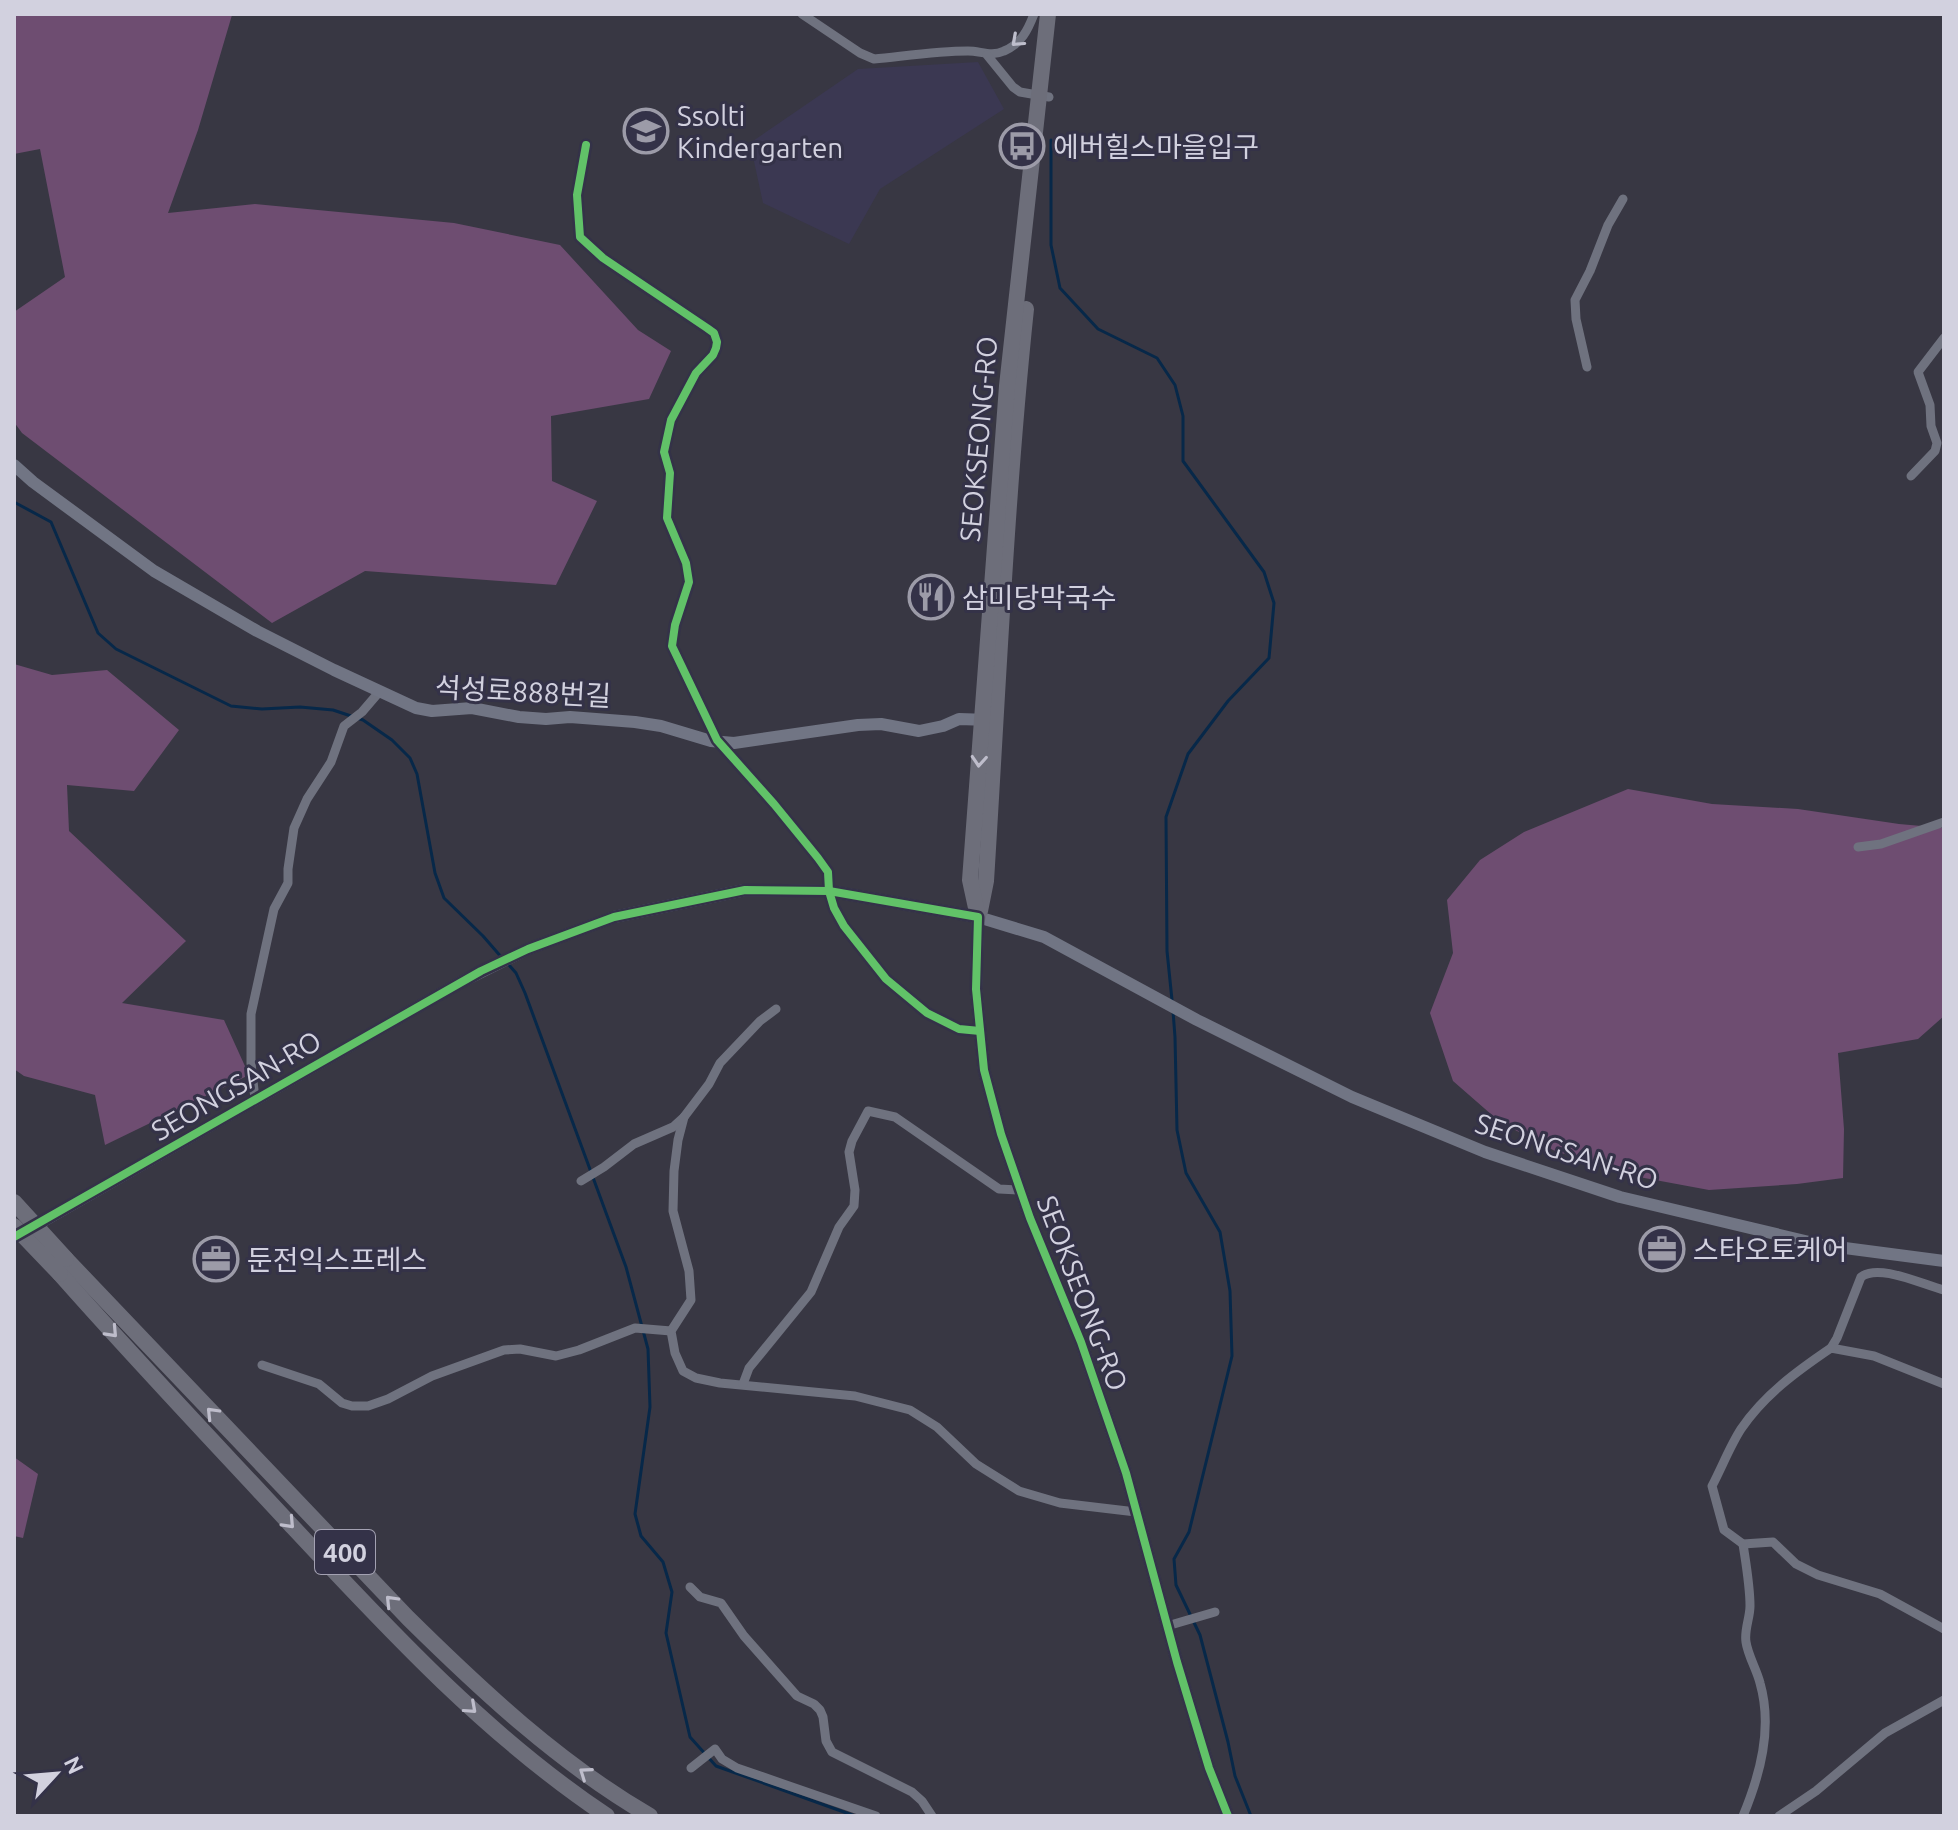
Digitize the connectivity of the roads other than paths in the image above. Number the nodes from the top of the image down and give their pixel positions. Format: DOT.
graph roads {
  1 [pos="802,14"];
  2 [pos="1034,14"];
  3 [pos="1048,14"];
  4 [pos="1059,14"];
  5 [pos="987,55"];
  6 [pos="1044,97"];
  7 [pos="586,145"];
  8 [pos="1623,199"];
  9 [pos="1944,338"];
  10 [pos="1587,367"];
  11 [pos="14,465"];
  12 [pos="1911,476"];
  13 [pos="380,691"];
  14 [pos="989,720"];
  15 [pos="718,742"];
  16 [pos="1944,822"];
  17 [pos="1858,847"];
  18 [pos="829,891"];
  19 [pos="978,917"];
  20 [pos="776,1009"];
  21 [pos="980,1031"];
  22 [pos="255,1099"];
  23 [pos="684,1117"];
  24 [pos="583,1180"];
  25 [pos="1020,1190"];
  26 [pos="14,1202"];
  27 [pos="14,1226"];
  28 [pos="14,1237"];
  29 [pos="1944,1261"];
  30 [pos="63,1266"];
  31 [pos="1944,1290"];
  32 [pos="671,1331"];
  33 [pos="1831,1348"];
  34 [pos="262,1365"];
  35 [pos="743,1384"];
  36 [pos="1944,1384"];
  37 [pos="1136,1512"];
  38 [pos="1743,1544"];
  39 [pos="690,1587"];
  40 [pos="1215,1612"];
  41 [pos="1167,1626"];
  42 [pos="1944,1629"];
  43 [pos="1944,1700"];
  44 [pos="694,1766"];
  45 [pos="607,1816"];
  46 [pos="650,1816"];
  47 [pos="876,1816"];
  48 [pos="932,1816"];
  49 [pos="1228,1816"];
  50 [pos="1743,1816"];
  51 [pos="1779,1816"];
  1 -- 5 [label="street"];
  2 -- 5 [label="street, one-way"];
  3 -- 6 [label="highway, SEOKSEONG-RO"];
  4 -- 6 [label="highway, SEOKSEONG-RO"];
  5 -- 6 [label="street"];
  6 -- 14 [label="highway, SEOKSEONG-RO"];
  7 -- 15 [label="street"];
  8 -- 10 [label="street"];
  9 -- 12 [label="street"];
  11 -- 13 [label="main road, 석성로888번길"];
  13 -- 15 [label="main road, 석성로888번길"];
  13 -- 22 [label="street"];
  14 -- 15 [label="main road, 석성로888번길"];
  14 -- 19 [label="highway, SEOKSEONG-RO"];
  15 -- 18 [label="street"];
  16 -- 17 [label="street"];
  18 -- 19 [label="main road"];
  18 -- 21 [label="street"];
  18 -- 22 [label="main road, SEONGSAN-RO"];
  19 -- 21 [label="main road, SEOKSEONG-RO"];
  19 -- 29 [label="main road, SEONGSAN-RO"];
  20 -- 23 [label="street"];
  21 -- 25 [label="main road, SEOKSEONG-RO"];
  22 -- 28 [label="main road, SEONGSAN-RO"];
  23 -- 24 [label="street"];
  23 -- 32 [label="street"];
  25 -- 35 [label="street"];
  25 -- 37 [label="main road, SEOKSEONG-RO"];
  26 -- 30 [label="highway, 400, bridge"];
  27 -- 30 [label="highway, 400, bridge"];
  30 -- 45 [label="highway, 400, one-way"];
  46 -- 30 [label="highway, 400, one-way"];
  31 -- 33 [label="street"];
  32 -- 34 [label="street"];
  32 -- 35 [label="street"];
  33 -- 36 [label="street"];
  33 -- 38 [label="street"];
  35 -- 37 [label="street"];
  37 -- 41 [label="main road, SEOKSEONG-RO"];
  38 -- 42 [label="street"];
  38 -- 50 [label="street"];
  39 -- 48 [label="street"];
  40 -- 41 [label="street"];
  41 -- 49 [label="main road, SEOKSEONG-RO"];
  43 -- 51 [label="street"];
  44 -- 47 [label="street"];
}
